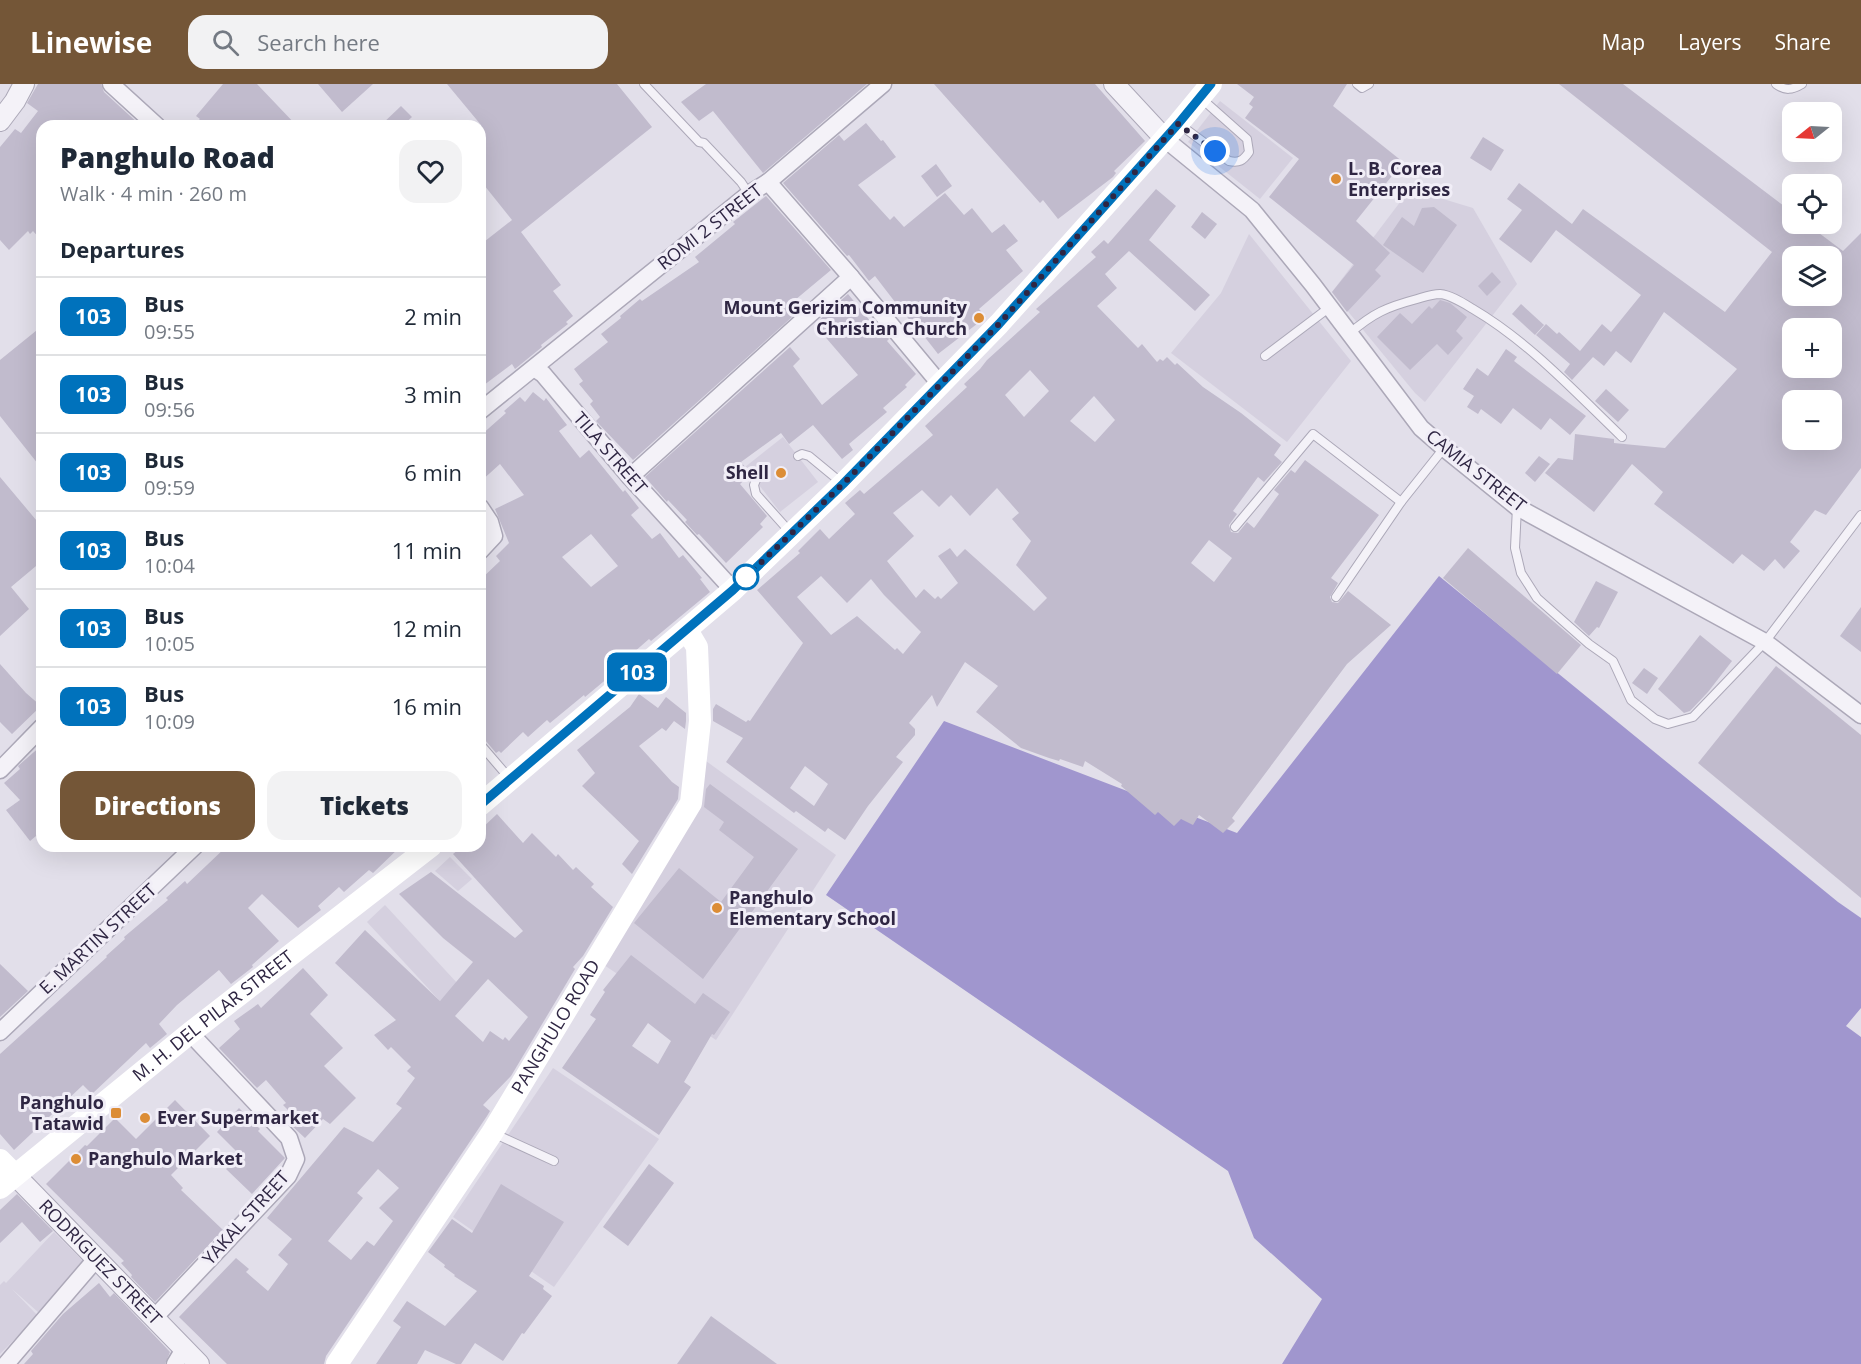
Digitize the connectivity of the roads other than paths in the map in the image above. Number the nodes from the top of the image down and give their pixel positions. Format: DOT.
graph roads {
  1 [pos="24,84"];
  2 [pos="111,84"];
  3 [pos="644,84"];
  4 [pos="883,84"];
  5 [pos="1114,84"];
  6 [pos="1358,84"];
  7 [pos="1369,84"];
  8 [pos="1776,84"];
  9 [pos="1802,84"];
  10 [pos="1206,91"];
  11 [pos="150,120"];
  12 [pos="0,121"];
  13 [pos="1172,131"];
  14 [pos="768,182"];
  15 [pos="749,194"];
  16 [pos="851,277"];
  17 [pos="1330,307"];
  18 [pos="1349,334"];
  19 [pos="1265,356"];
  20 [pos="534,368"];
  21 [pos="940,384"];
  22 [pos="486,406"];
  23 [pos="1622,436"];
  24 [pos="1444,448"];
  25 [pos="798,456"];
  26 [pos="630,477"];
  27 [pos="756,480"];
  28 [pos="843,484"];
  29 [pos="1401,502"];
  30 [pos="1517,507"];
  31 [pos="1861,515"];
  32 [pos="486,516"];
  33 [pos="1235,527"];
  34 [pos="792,533"];
  35 [pos="486,545"];
  36 [pos="733,590"];
  37 [pos="1336,597"];
  38 [pos="687,630"];
  39 [pos="1765,642"];
  40 [pos="1861,715"];
  41 [pos="36,733"];
  42 [pos="486,751"];
  43 [pos="0,770"];
  44 [pos="510,780"];
  45 [pos="486,800"];
  46 [pos="189,852"];
  47 [pos="423,852"];
  48 [pos="0,1032"];
  49 [pos="190,1033"];
  50 [pos="492,1133"];
  51 [pos="554,1161"];
  52 [pos="5,1174"];
  53 [pos="96,1259"];
  54 [pos="154,1318"];
  55 [pos="180,1357"];
  56 [pos="6,1364"];
  57 [pos="199,1364"];
  58 [pos="337,1364"];
  1 -- 12 [label="street"];
  2 -- 11 [label="street"];
  3 -- 15 [label="lane"];
  4 -- 14 [label="street, ROMI 2 STREET"];
  5 -- 13 [label="street"];
  6 -- 7 [label="lane"];
  8 -- 9 [label="lane"];
  10 -- 13 [label="main road"];
  10 -- 13 [label="lane"];
  13 -- 17 [label="street, CAMIA STREET"];
  13 -- 21 [label="main road"];
  14 -- 15 [label="street, ROMI 2 STREET"];
  14 -- 16 [label="street"];
  15 -- 20 [label="street, ROMI 2 STREET"];
  16 -- 21 [label="street"];
  16 -- 26 [label="street"];
  17 -- 18 [label="street, CAMIA STREET"];
  17 -- 19 [label="lane"];
  18 -- 23 [label="lane"];
  18 -- 24 [label="street, CAMIA STREET"];
  20 -- 22 [label="street"];
  20 -- 26 [label="street, TILA STREET"];
  21 -- 28 [label="main road"];
  24 -- 29 [label="lane"];
  24 -- 30 [label="street, CAMIA STREET"];
  25 -- 28 [label="lane"];
  26 -- 36 [label="street, TILA STREET"];
  27 -- 34 [label="lane"];
  28 -- 34 [label="main road"];
  29 -- 33 [label="lane"];
  29 -- 37 [label="lane"];
  30 -- 39 [label="street, CAMIA STREET"];
  30 -- 39 [label="lane"];
  31 -- 39 [label="lane"];
  32 -- 35 [label="street"];
  34 -- 36 [label="main road"];
  36 -- 38 [label="main road"];
  38 -- 44 [label="main road"];
  38 -- 50 [label="main road, PANGHULO ROAD"];
  39 -- 40 [label="street, CAMIA STREET"];
  41 -- 43 [label="street"];
  42 -- 44 [label="lane"];
  44 -- 45 [label="main road"];
  46 -- 48 [label="street, E. MARTIN STREET"];
  47 -- 49 [label="main road, M. H. DEL PILAR STREET"];
  49 -- 52 [label="main road, M. H. DEL PILAR STREET"];
  49 -- 54 [label="street, YAKAL STREET"];
  50 -- 51 [label="lane"];
  50 -- 58 [label="main road, PANGHULO ROAD"];
  52 -- 53 [label="street, RODRIGUEZ STREET"];
  53 -- 54 [label="street, RODRIGUEZ STREET"];
  53 -- 56 [label="street"];
  54 -- 55 [label="street, RODRIGUEZ STREET"];
  55 -- 57 [label="street, RODRIGUEZ STREET"];
}
